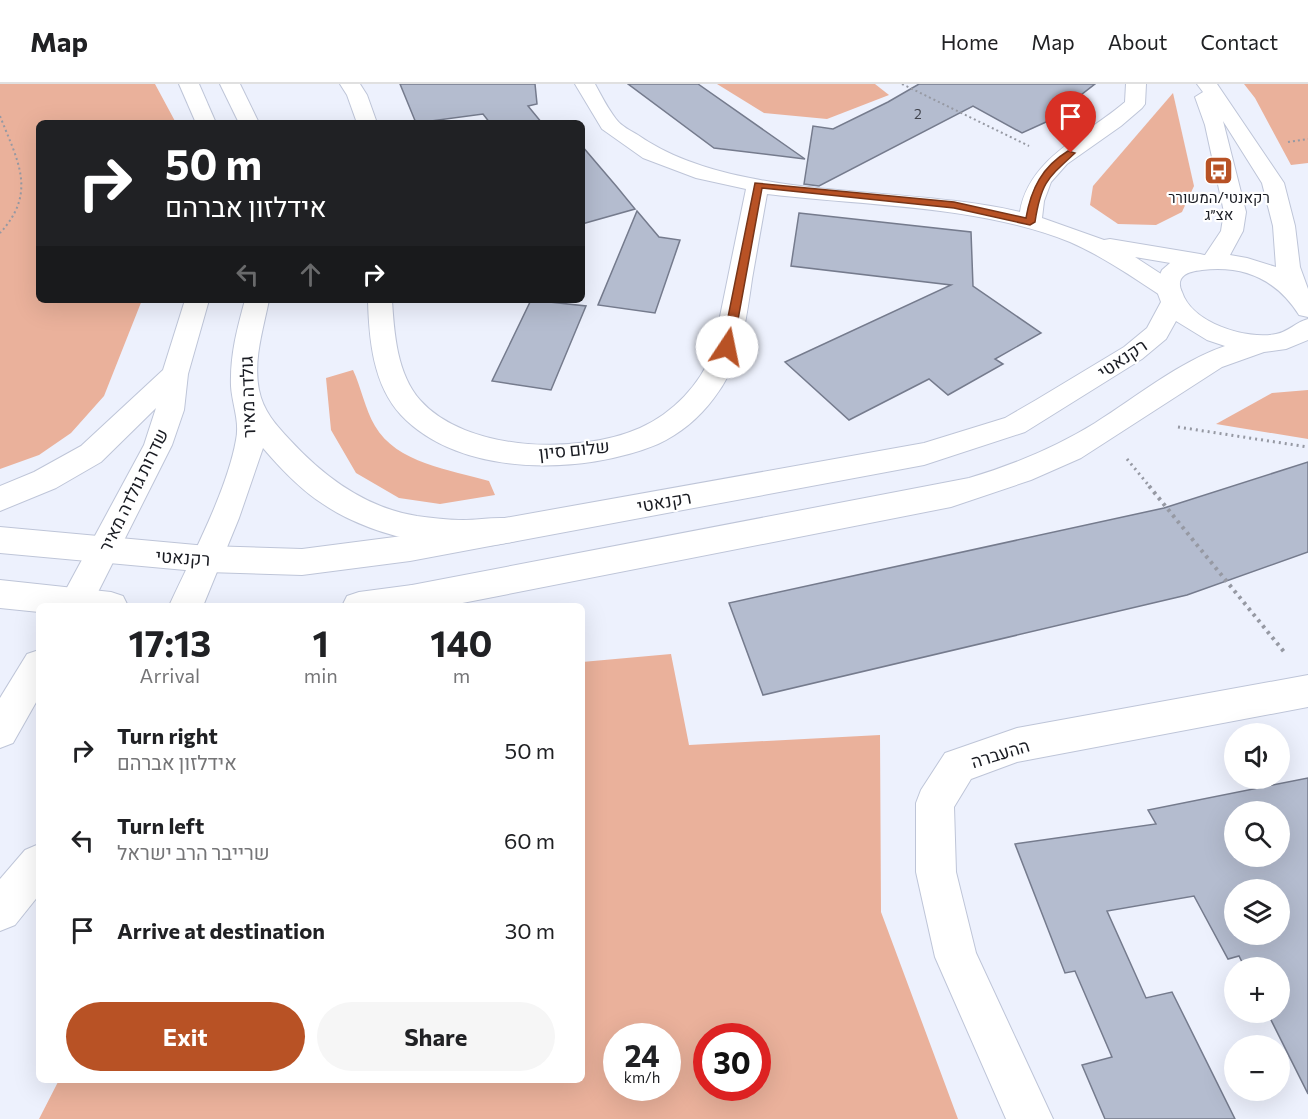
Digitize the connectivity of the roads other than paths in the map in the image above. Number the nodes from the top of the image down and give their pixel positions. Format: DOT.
graph roads {
  1 [pos="189,84"];
  2 [pos="230,84"];
  3 [pos="350,84"];
  4 [pos="585,84"];
  5 [pos="1136,84"];
  6 [pos="1200,84"];
  7 [pos="1207,84"];
  8 [pos="206,120"];
  9 [pos="248,120"];
  10 [pos="366,120"];
  11 [pos="758,185"];
  12 [pos="1030,222"];
  13 [pos="1091,243"];
  14 [pos="1207,261"];
  15 [pos="1171,296"];
  16 [pos="1304,301"];
  17 [pos="196,303"];
  18 [pos="256,303"];
  19 [pos="380,303"];
  20 [pos="1308,327"];
  21 [pos="1285,344"];
  22 [pos="175,374"];
  23 [pos="251,412"];
  24 [pos="0,499"];
  25 [pos="511,530"];
  26 [pos="0,540"];
  27 [pos="105,551"];
  28 [pos="207,559"];
  29 [pos="0,594"];
  30 [pos="68,603"];
  31 [pos="76,603"];
  32 [pos="187,603"];
  33 [pos="402,603"];
  34 [pos="36,670"];
  35 [pos="1308,691"];
  36 [pos="0,731"];
  37 [pos="36,868"];
  38 [pos="0,910"];
  39 [pos="1030,1119"];
  1 -- 8 [label="street"];
  2 -- 9 [label="street"];
  3 -- 10 [label="street"];
  4 -- 11 [label="street"];
  5 -- 12 [label="street"];
  6 -- 14 [label="street"];
  7 -- 16 [label="street"];
  11 -- 12 [label="street"];
  11 -- 19 [label="street, שלום סיון"];
  12 -- 13 [label="street"];
  13 -- 14 [label="street"];
  13 -- 15 [label="street"];
  14 -- 15 [label="street, רקנאטי"];
  14 -- 16 [label="street"];
  15 -- 21 [label="street"];
  15 -- 25 [label="street, רקנאטי"];
  17 -- 22 [label="street, שדרות גולדה מאיר"];
  18 -- 23 [label="street, גולדה מאיר"];
  20 -- 21 [label="street"];
  21 -- 33 [label="street"];
  22 -- 24 [label="street"];
  22 -- 27 [label="street, שדרות גולדה מאיר"];
  23 -- 25 [label="street"];
  23 -- 28 [label="street, גולדה מאיר"];
  25 -- 28 [label="street, רקנאטי"];
  26 -- 27 [label="street, רקנאטי"];
  27 -- 28 [label="street, רקנאטי"];
  27 -- 31 [label="street, שדרות גולדה מאיר"];
  28 -- 32 [label="street"];
  29 -- 30 [label="street"];
  34 -- 36 [label="street"];
  35 -- 39 [label="street, ההעברה"];
  37 -- 38 [label="street"];
}
